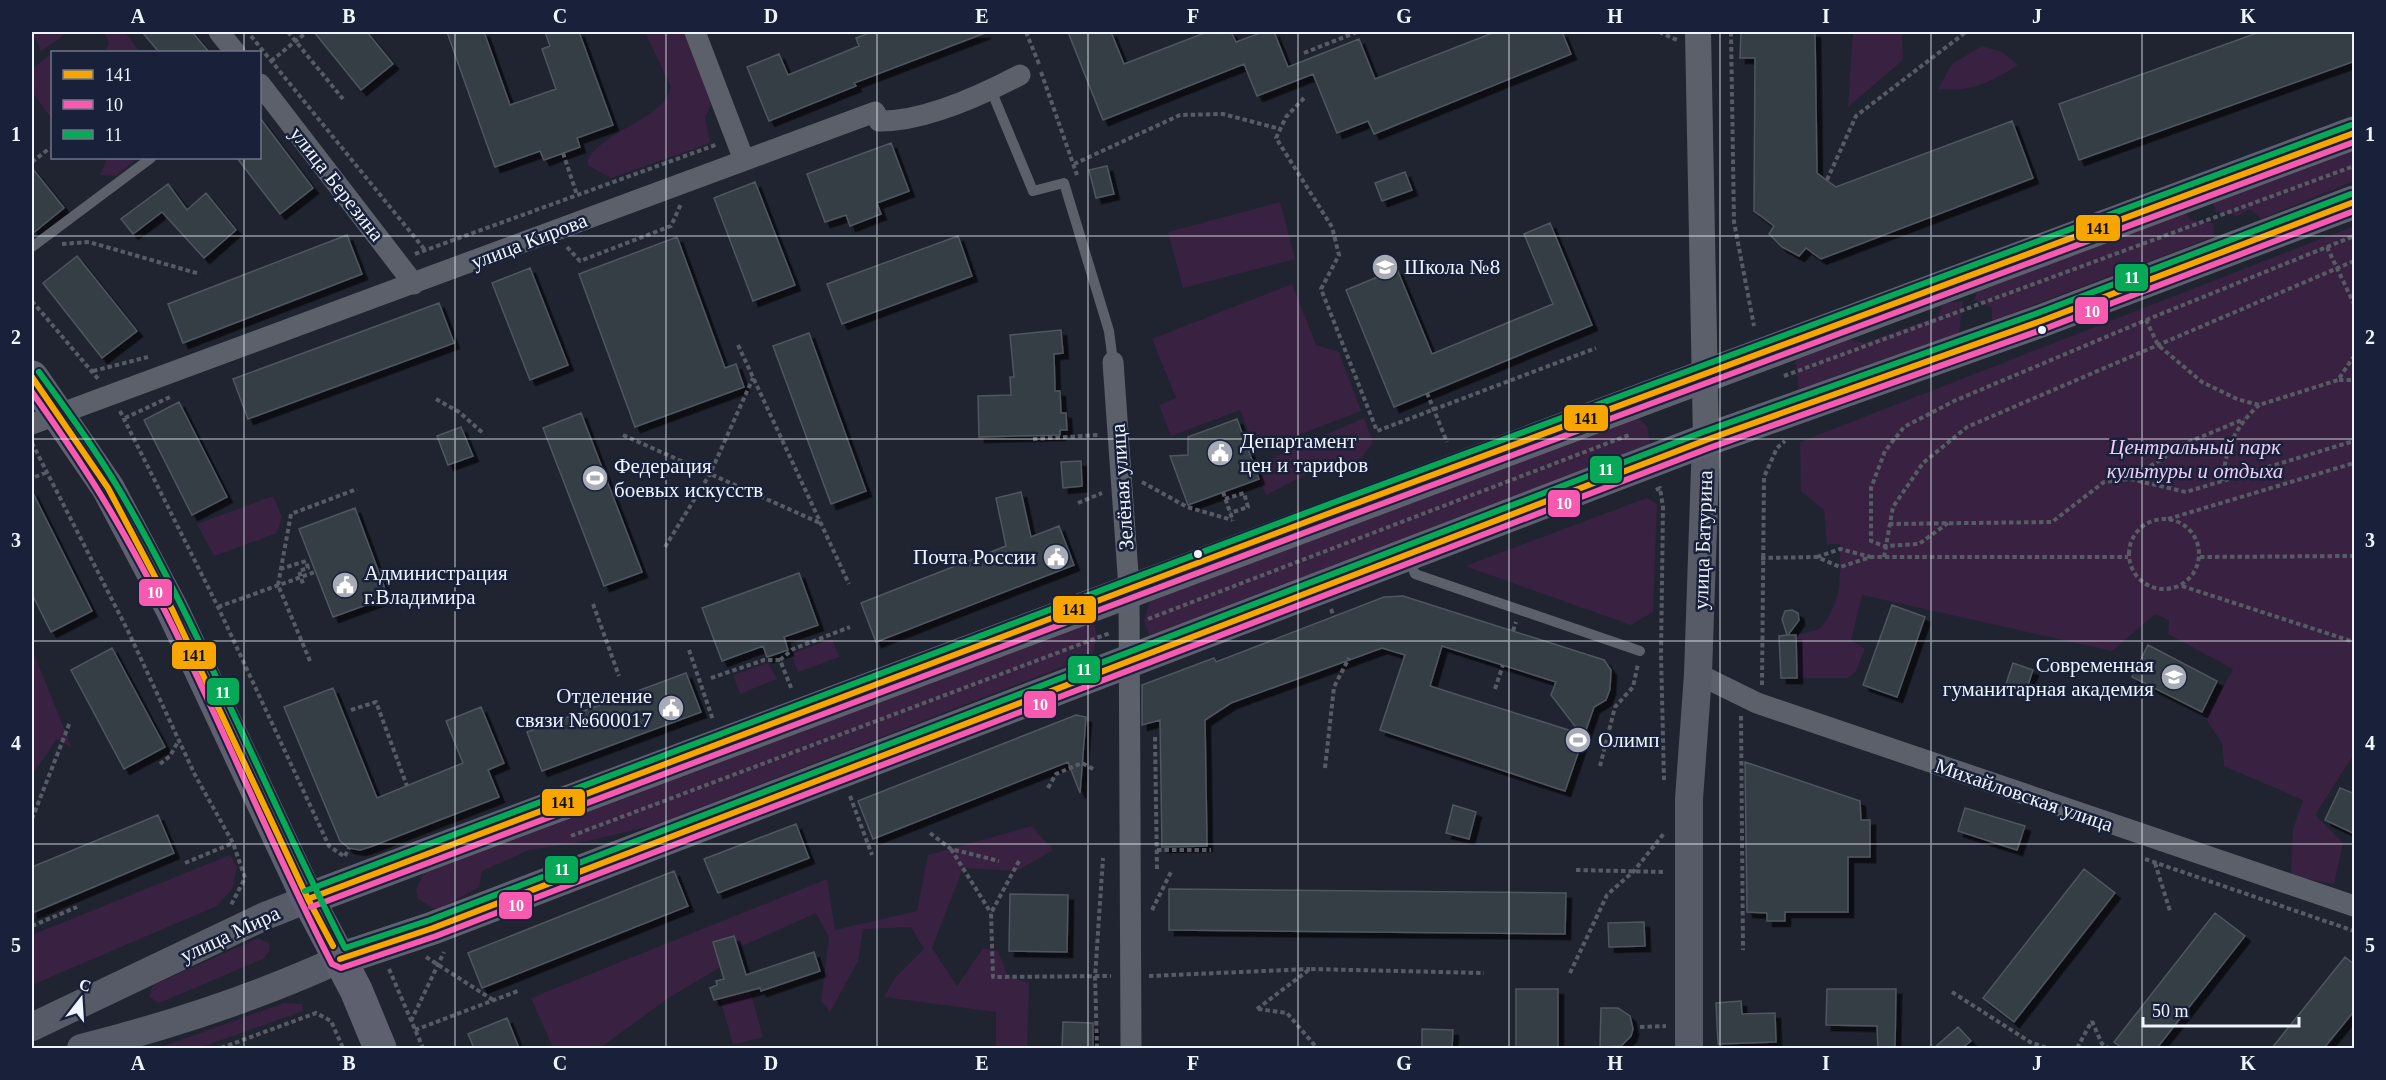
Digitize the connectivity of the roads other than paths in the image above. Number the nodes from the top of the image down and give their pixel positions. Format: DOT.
graph roads {
  1 [pos="219,32"];
  2 [pos="695,32"];
  3 [pos="1690,37"];
  4 [pos="234,51"];
  5 [pos="1020,75"];
  6 [pos="262,76"];
  7 [pos="991,90"];
  8 [pos="2355,133"];
  9 [pos="150,159"];
  10 [pos="744,160"];
  11 [pos="2355,202"];
  12 [pos="33,246"];
  13 [pos="414,284"];
  14 [pos="1113,362"];
  15 [pos="1706,372"];
  16 [pos="32,377"];
  17 [pos="45,419"];
  18 [pos="1706,440"];
  19 [pos="1407,554"];
  20 [pos="1129,588"];
  21 [pos="1640,651"];
  22 [pos="1129,661"];
  23 [pos="1698,674"];
  24 [pos="308,899"];
  25 [pos="2355,906"];
  26 [pos="340,959"];
  27 [pos="32,1027"];
  28 [pos="1678,1043"];
  29 [pos="81,1048"];
  30 [pos="380,1048"];
  31 [pos="1131,1048"];
  1 -- 4 [label="street"];
  2 -- 10 [label="street"];
  3 -- 15 [label="street, улица Батурина"];
  5 -- 7 [label="street, улица Кирова"];
  6 -- 13 [label="street, улица Березина"];
  7 -- 10 [label="street, улица Кирова"];
  7 -- 14 [label="lane, Зелёная улица"];
  8 -- 15 [label="main road, улица Мира"];
  9 -- 12 [label="lane"];
  10 -- 13 [label="street, улица Кирова"];
  11 -- 18 [label="main road"];
  13 -- 17 [label="street, улица Кирова"];
  14 -- 20 [label="street, Зелёная улица"];
  15 -- 18 [label="street, улица Батурина"];
  15 -- 20 [label="main road, улица Мира"];
  16 -- 17 [label="main road"];
  17 -- 24 [label="main road"];
  18 -- 19 [label="main road"];
  18 -- 23 [label="main road, улица Батурина"];
  19 -- 21 [label="lane"];
  19 -- 22 [label="main road"];
  20 -- 22 [label="street, Зелёная улица"];
  20 -- 24 [label="main road, улица Мира"];
  22 -- 26 [label="main road"];
  22 -- 31 [label="street, Зелёная улица"];
  23 -- 25 [label="street, Михайловская улица"];
  23 -- 28 [label="main road, улица Батурина"];
  24 -- 26 [label="main road"];
  24 -- 27 [label="main road, улица Мира"];
  26 -- 29 [label="main road"];
  26 -- 30 [label="main road"];
}
